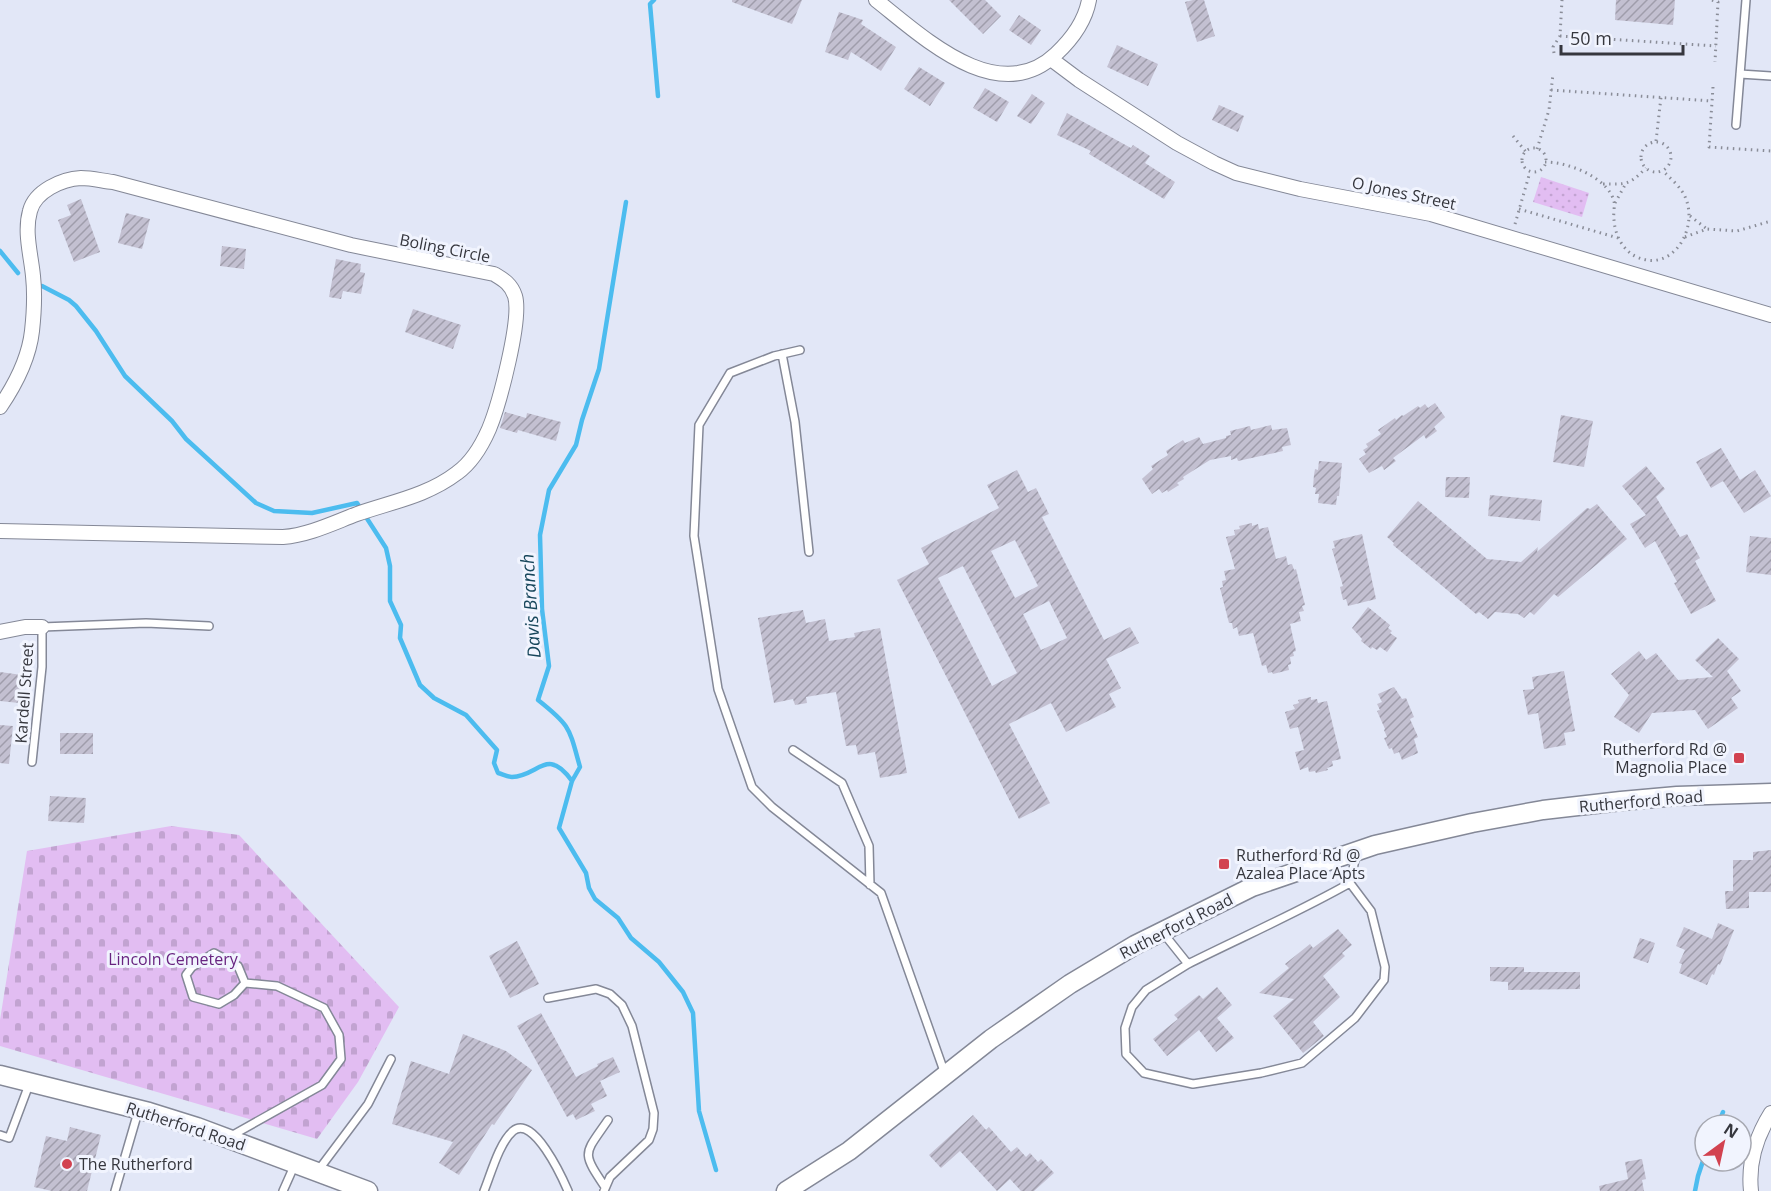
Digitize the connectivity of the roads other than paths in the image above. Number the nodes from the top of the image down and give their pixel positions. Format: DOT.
graph roads {
  1 [pos="876,0"];
  2 [pos="1089,0"];
  3 [pos="1746,0"];
  4 [pos="1051,59"];
  5 [pos="1740,74"];
  6 [pos="1771,76"];
  7 [pos="1736,124"];
  8 [pos="1771,315"];
  9 [pos="800,350"];
  10 [pos="783,354"];
  11 [pos="0,407"];
  12 [pos="0,531"];
  13 [pos="809,552"];
  14 [pos="209,626"];
  15 [pos="42,627"];
  16 [pos="0,632"];
  17 [pos="793,750"];
  18 [pos="32,762"];
  19 [pos="1771,793"];
  20 [pos="1357,851"];
  21 [pos="1350,883"];
  22 [pos="870,885"];
  23 [pos="1162,932"];
  24 [pos="1188,964"];
  25 [pos="245,983"];
  26 [pos="548,998"];
  27 [pos="391,1059"];
  28 [pos="945,1074"];
  29 [pos="0,1075"];
  30 [pos="30,1083"];
  31 [pos="139,1109"];
  32 [pos="1771,1113"];
  33 [pos="608,1120"];
  34 [pos="0,1135"];
  35 [pos="226,1138"];
  36 [pos="295,1164"];
  37 [pos="316,1173"];
  38 [pos="604,1189"];
  39 [pos="115,1191"];
  40 [pos="283,1191"];
  41 [pos="368,1191"];
  42 [pos="484,1191"];
  43 [pos="568,1191"];
  44 [pos="786,1191"];
  45 [pos="1751,1191"];
  1 -- 4 [label="street"];
  2 -- 4 [label="street"];
  3 -- 5 [label="lane"];
  4 -- 8 [label="street, O Jones Street"];
  5 -- 6 [label="lane"];
  5 -- 7 [label="lane"];
  9 -- 10 [label="lane"];
  10 -- 13 [label="lane"];
  10 -- 22 [label="lane"];
  11 -- 12 [label="street, Boling Circle"];
  14 -- 15 [label="lane"];
  15 -- 16 [label="street"];
  15 -- 18 [label="lane, Kardell Street"];
  17 -- 22 [label="lane"];
  19 -- 20 [label="street, Rutherford Road"];
  20 -- 21 [label="lane"];
  20 -- 23 [label="street, Rutherford Road"];
  21 -- 24 [label="lane"];
  21 -- 24 [label="lane"];
  22 -- 28 [label="lane"];
  23 -- 24 [label="lane"];
  23 -- 28 [label="street, Rutherford Road"];
  25 -- 25 [label="lane"];
  25 -- 35 [label="lane"];
  26 -- 38 [label="lane"];
  27 -- 37 [label="lane"];
  28 -- 44 [label="street, Rutherford Road"];
  29 -- 30 [label="street, Rutherford Road"];
  30 -- 31 [label="street, Rutherford Road"];
  30 -- 34 [label="lane"];
  31 -- 35 [label="street, Rutherford Road"];
  31 -- 39 [label="lane"];
  32 -- 45 [label="street"];
  33 -- 38 [label="lane"];
  35 -- 36 [label="street, Rutherford Road"];
  36 -- 37 [label="street, Rutherford Road"];
  36 -- 40 [label="lane"];
  37 -- 41 [label="street, Rutherford Road"];
  42 -- 43 [label="lane"];
}
